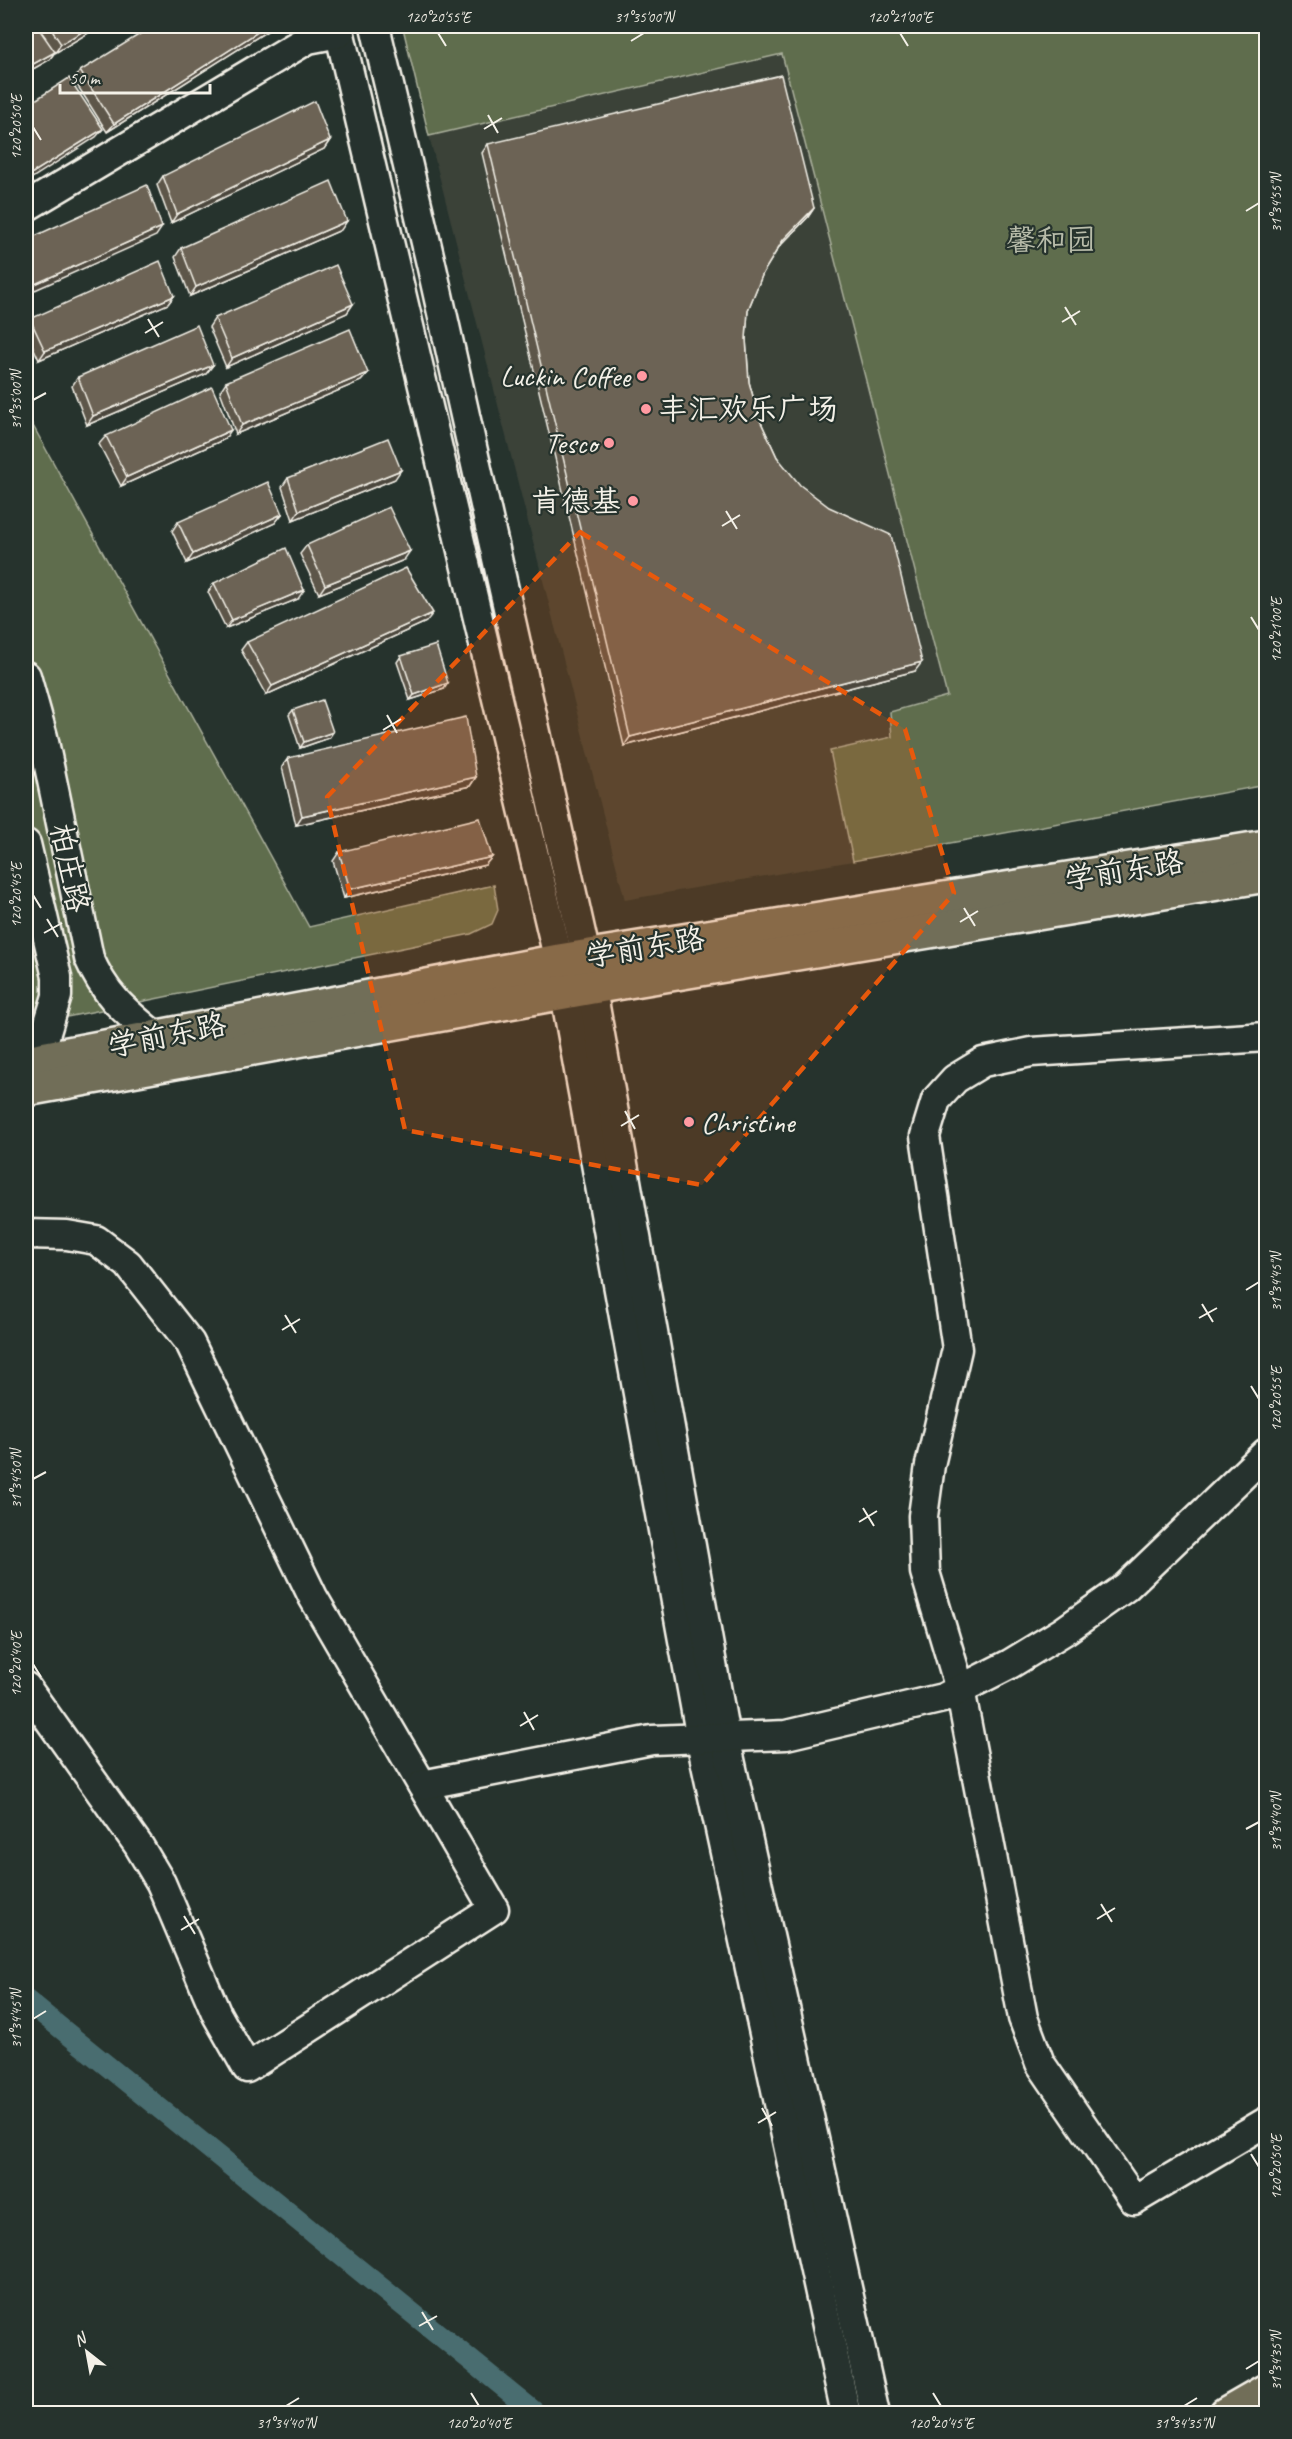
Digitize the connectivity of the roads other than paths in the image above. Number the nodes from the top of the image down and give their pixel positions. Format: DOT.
graph roads {
  1 [pos="375,26"];
  2 [pos="339,29"];
  3 [pos="26,207"];
  4 [pos="26,676"];
  5 [pos="26,844"];
  6 [pos="1266,847"];
  7 [pos="1266,875"];
  8 [pos="575,974"];
  9 [pos="156,1037"];
  10 [pos="1266,1037"];
  11 [pos="30,1070"];
  12 [pos="27,1227"];
  13 [pos="1266,1453"];
  14 [pos="26,1687"];
  15 [pos="960,1689"];
  16 [pos="713,1737"];
  17 [pos="422,1785"];
  18 [pos="1266,2122"];
  19 [pos="1266,2391"];
  20 [pos="846,2414"];
  21 [pos="875,2414"];
  22 [pos="1226,2414"];
  1 -- 8 [label="street"];
  2 -- 3 [label="street"];
  2 -- 8 [label="street"];
  4 -- 9 [label="street, 柏庄路"];
  5 -- 11 [label="street, 柏庄路"];
  6 -- 8 [label="main road, 学前东路"];
  7 -- 8 [label="main road, 学前东路"];
  8 -- 9 [label="main road, 学前东路"];
  8 -- 11 [label="main road, 学前东路"];
  8 -- 16 [label="street"];
  9 -- 11 [label="main road, 学前东路"];
  10 -- 15 [label="street"];
  12 -- 17 [label="street"];
  13 -- 15 [label="street"];
  14 -- 17 [label="street"];
  15 -- 16 [label="street"];
  15 -- 18 [label="street"];
  16 -- 17 [label="street"];
  16 -- 20 [label="street"];
  16 -- 21 [label="street"];
  19 -- 22 [label="main road"];
}
